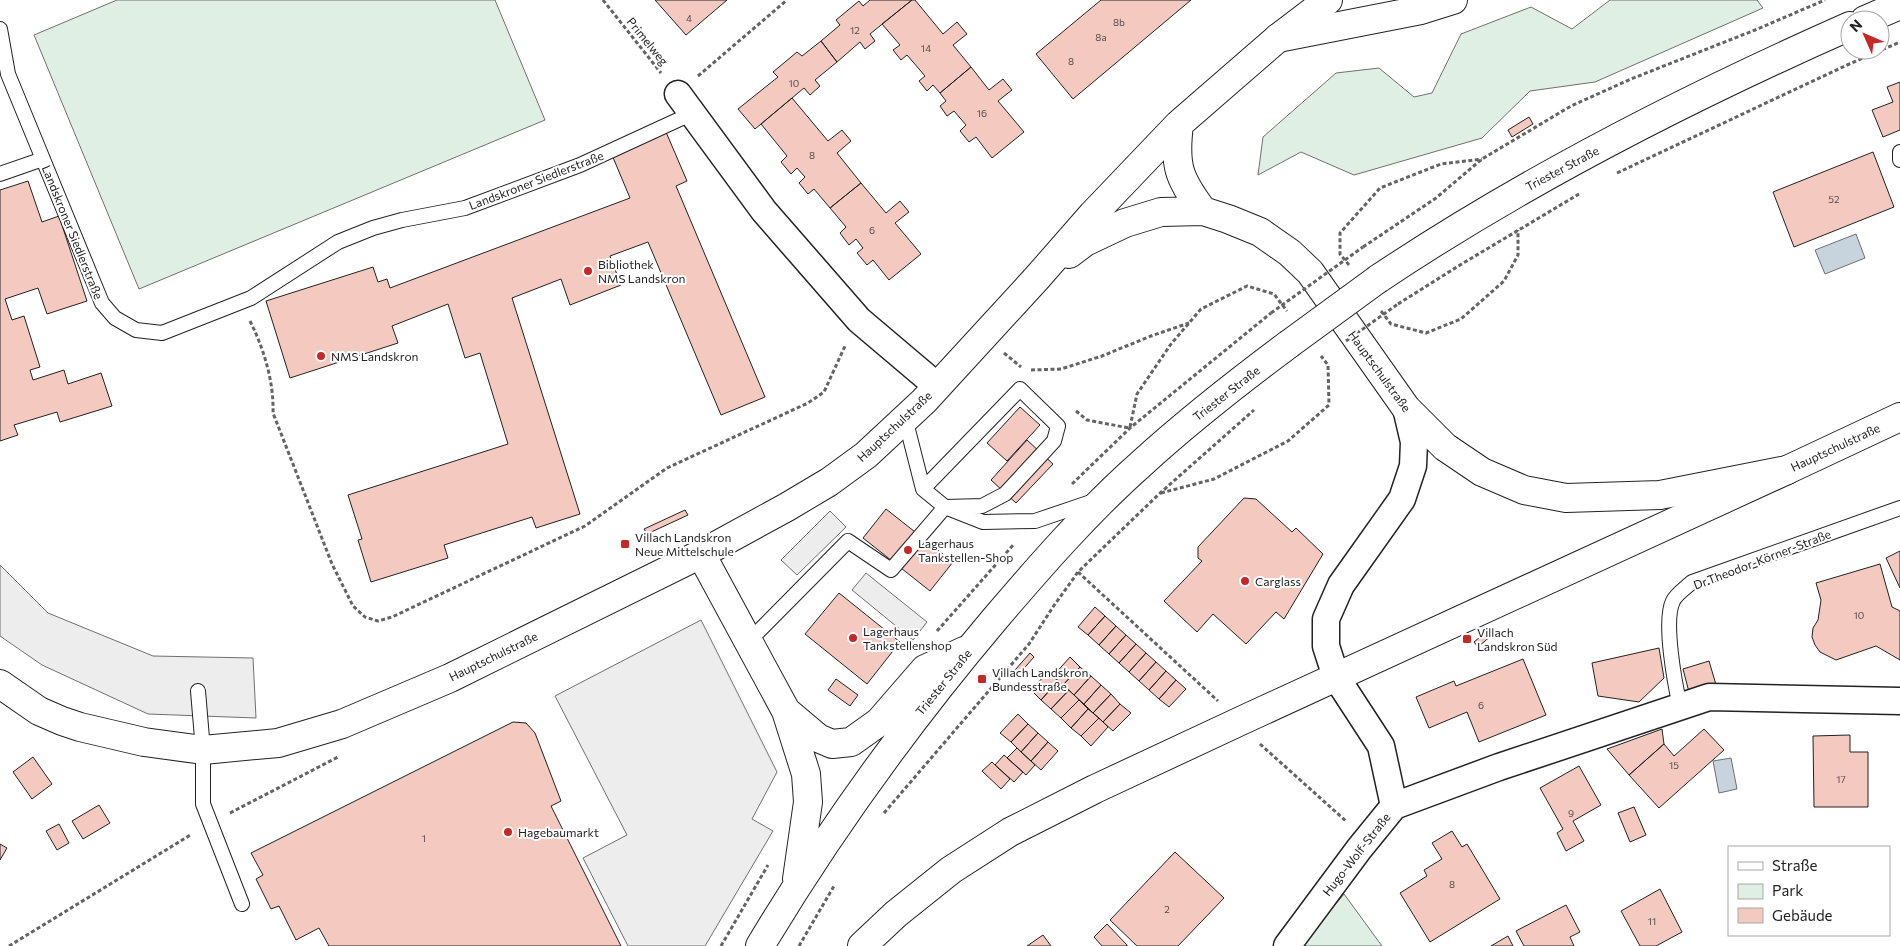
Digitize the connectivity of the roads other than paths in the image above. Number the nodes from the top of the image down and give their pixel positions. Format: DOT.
graph roads {
  1 [pos="1328,0"];
  2 [pos="1453,0"];
  3 [pos="1900,4"];
  4 [pos="1887,10"];
  5 [pos="0,30"];
  6 [pos="1840,30"];
  7 [pos="1278,38"];
  8 [pos="686,103"];
  9 [pos="1179,124"];
  10 [pos="1900,152"];
  11 [pos="43,159"];
  12 [pos="1900,160"];
  13 [pos="0,174"];
  14 [pos="1203,211"];
  15 [pos="1036,279"];
  16 [pos="937,386"];
  17 [pos="1406,408"];
  18 [pos="1900,417"];
  19 [pos="905,418"];
  20 [pos="1787,470"];
  21 [pos="923,489"];
  22 [pos="1107,497"];
  23 [pos="945,507"];
  24 [pos="1900,508"];
  25 [pos="701,554"];
  26 [pos="748,642"];
  27 [pos="969,649"];
  28 [pos="1336,677"];
  29 [pos="0,684"];
  30 [pos="198,691"];
  31 [pos="1900,701"];
  32 [pos="1680,707"];
  33 [pos="786,711"];
  34 [pos="203,750"];
  35 [pos="1394,806"];
  36 [pos="796,887"];
  37 [pos="242,904"];
  38 [pos="760,946"];
  39 [pos="862,946"];
  40 [pos="1287,946"];
  1 -- 7 [label="main road, Hauptschulstraße"];
  2 -- 7 [label="main road"];
  3 -- 4 [label="main road"];
  5 -- 11 [label="lane, Landskroner Siedlerstraße"];
  6 -- 22 [label="main road, Triester Straße, bridge"];
  7 -- 9 [label="main road, Hauptschulstraße"];
  8 -- 11 [label="lane, Landskroner Siedlerstraße"];
  8 -- 16 [label="street, Hauptschulstraße"];
  9 -- 14 [label="main road"];
  9 -- 15 [label="main road, Hauptschulstraße"];
  10 -- 12 [label="lane"];
  11 -- 13 [label="lane"];
  14 -- 15 [label="main road, Hauptschulstraße"];
  14 -- 17 [label="main road, Hauptschulstraße"];
  15 -- 16 [label="main road, Hauptschulstraße"];
  16 -- 19 [label="main road, Hauptschulstraße"];
  17 -- 20 [label="main road, Hauptschulstraße"];
  17 -- 28 [label="street, Hugo-Wolf-Straße"];
  18 -- 20 [label="main road, Hauptschulstraße"];
  19 -- 21 [label="lane"];
  19 -- 25 [label="main road, Hauptschulstraße"];
  20 -- 28 [label="main road"];
  21 -- 23 [label="lane"];
  21 -- 23 [label="lane"];
  22 -- 23 [label="lane"];
  22 -- 27 [label="main road, Triester Straße"];
  23 -- 26 [label="lane"];
  24 -- 32 [label="lane, Dr.Theodor-Körner-Straße"];
  25 -- 26 [label="main road"];
  25 -- 34 [label="main road, Hauptschulstraße"];
  26 -- 33 [label="main road"];
  27 -- 33 [label="main road"];
  27 -- 36 [label="main road, Triester Straße"];
  28 -- 35 [label="street, Hugo-Wolf-Straße"];
  28 -- 39 [label="main road"];
  29 -- 34 [label="main road, Hauptschulstraße"];
  30 -- 34 [label="lane"];
  31 -- 32 [label="street"];
  32 -- 35 [label="street"];
  33 -- 36 [label="main road"];
  34 -- 37 [label="lane"];
  35 -- 40 [label="street, Hugo-Wolf-Straße"];
  36 -- 38 [label="main road, Triester Straße"];
}
